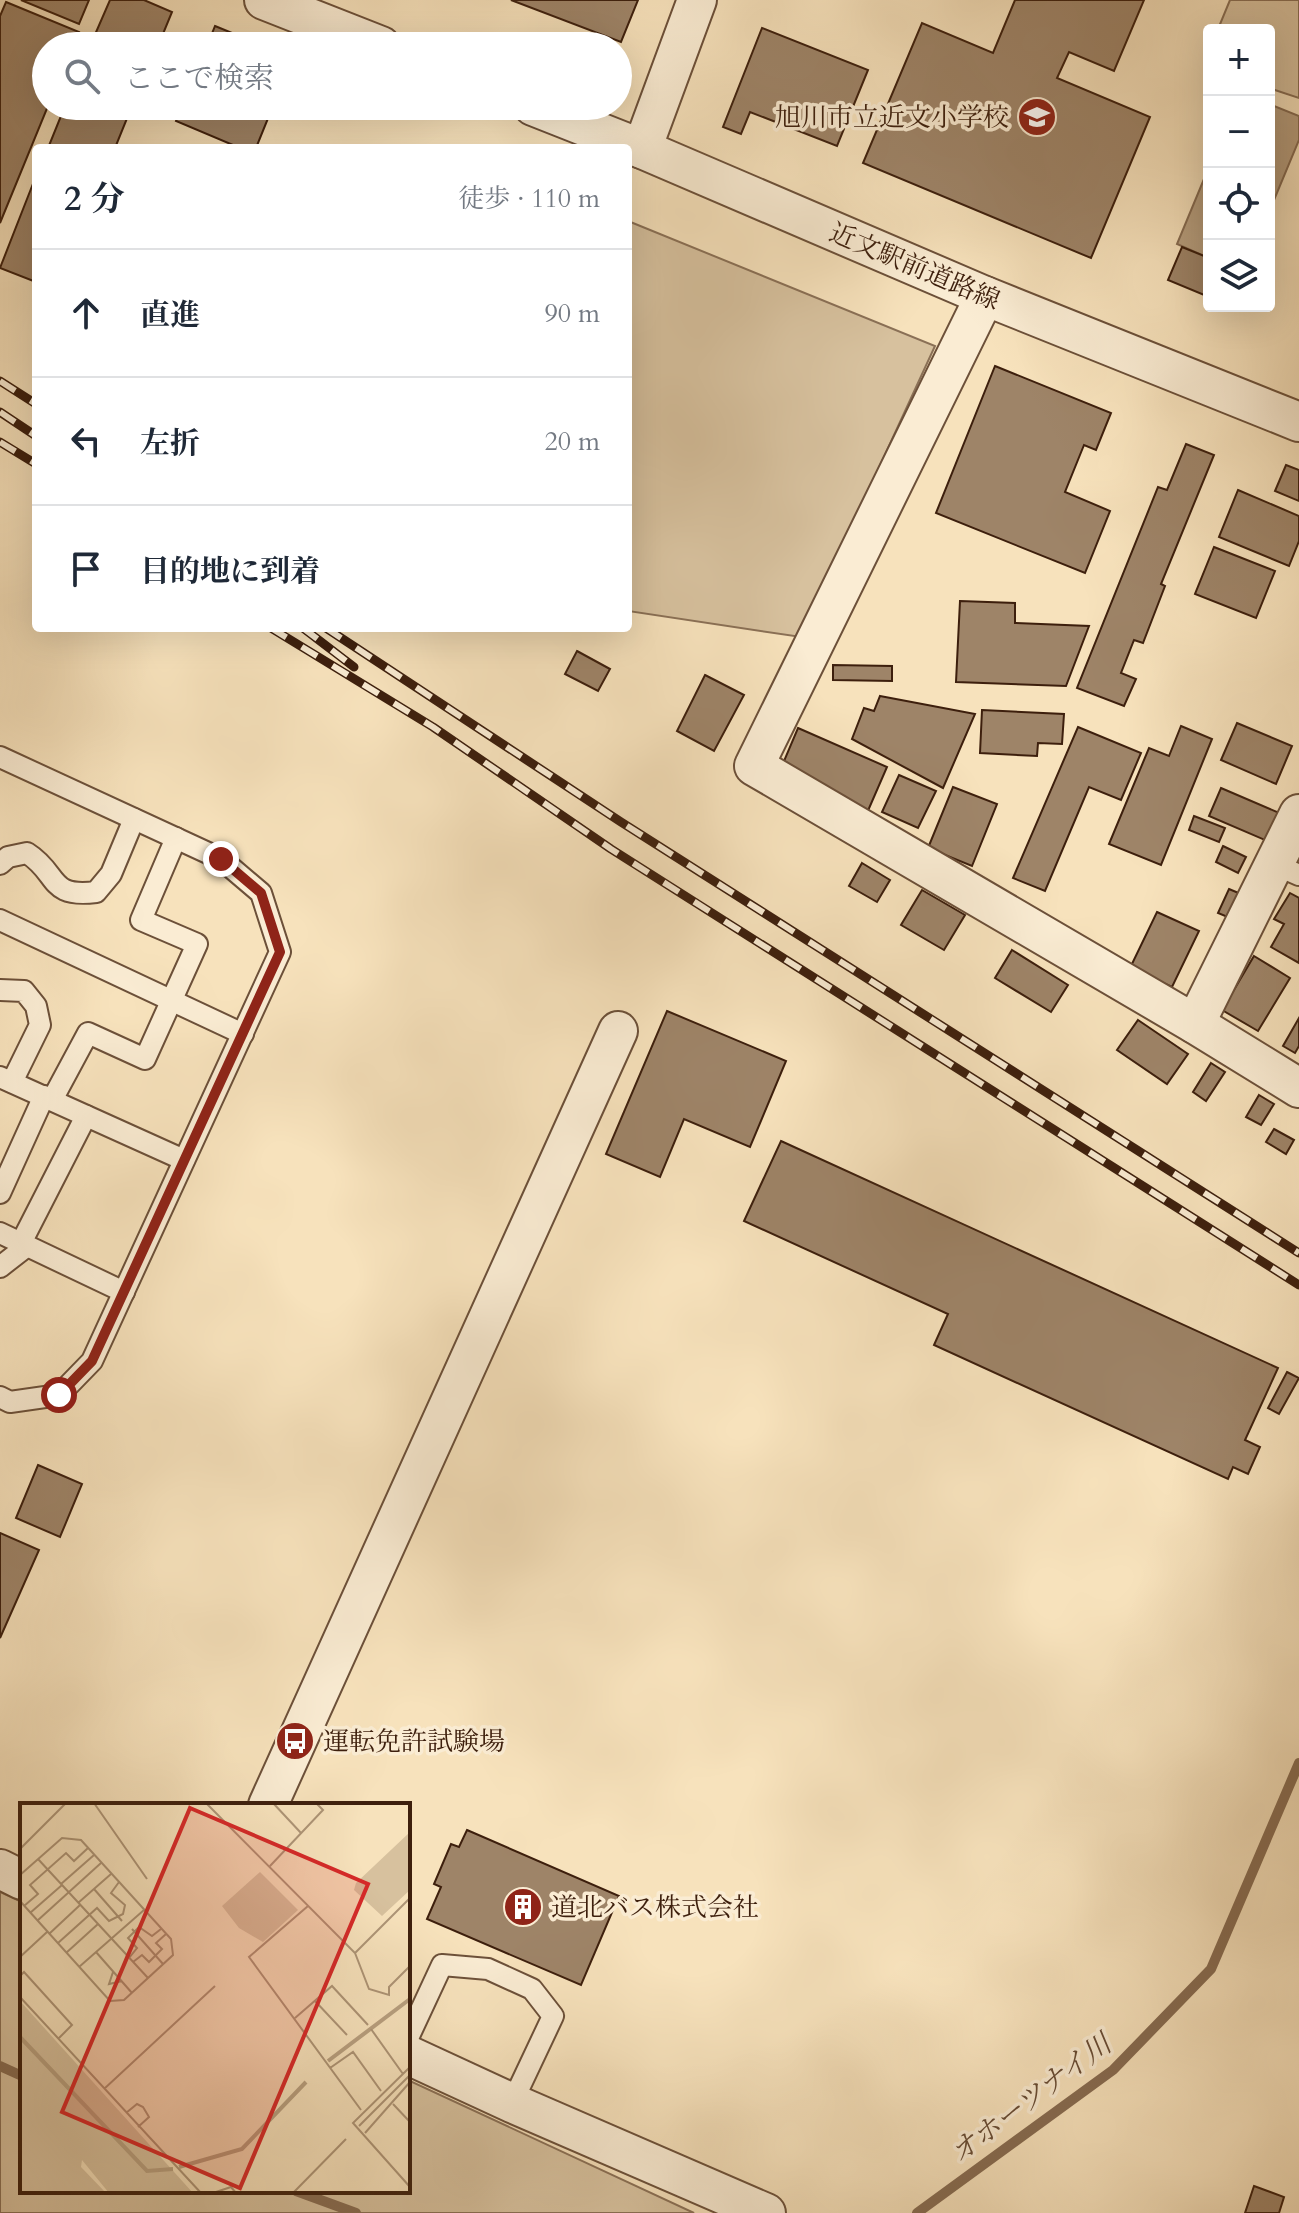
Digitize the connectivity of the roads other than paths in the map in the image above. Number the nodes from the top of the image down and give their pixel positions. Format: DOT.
graph roads {
  1 [pos="264,0"];
  2 [pos="697,0"];
  3 [pos="345,32"];
  4 [pos="568,120"];
  5 [pos="629,144"];
  6 [pos="632,145"];
  7 [pos="642,149"];
  8 [pos="985,296"];
  9 [pos="1299,422"];
  10 [pos="0,757"];
  11 [pos="1299,814"];
  12 [pos="134,819"];
  13 [pos="176,838"];
  14 [pos="0,864"];
  15 [pos="1286,870"];
  16 [pos="0,920"];
  17 [pos="0,990"];
  18 [pos="172,1000"];
  19 [pos="1195,1024"];
  20 [pos="618,1031"];
  21 [pos="243,1034"];
  22 [pos="6,1080"];
  23 [pos="1299,1088"];
  24 [pos="48,1098"];
  25 [pos="86,1116"];
  26 [pos="184,1160"];
  27 [pos="0,1193"];
  28 [pos="0,1233"];
  29 [pos="24,1244"];
  30 [pos="0,1267"];
  31 [pos="124,1292"];
  32 [pos="0,1397"];
  33 [pos="269,1803"];
  34 [pos="0,1869"];
  35 [pos="20,1879"];
  36 [pos="410,2034"];
  37 [pos="410,2056"];
  38 [pos="512,2103"];
  39 [pos="766,2213"];
  1 -- 3 [label="street"];
  2 -- 7 [label="street"];
  4 -- 5 [label="street, 近文駅前道路線"];
  6 -- 7 [label="street, 近文駅前道路線"];
  7 -- 8 [label="street, 近文駅前道路線"];
  8 -- 9 [label="street, 近文駅前道路線"];
  8 -- 19 [label="street"];
  10 -- 12 [label="lane"];
  11 -- 15 [label="street"];
  12 -- 13 [label="lane"];
  12 -- 14 [label="lane"];
  13 -- 18 [label="lane"];
  13 -- 21 [label="lane"];
  15 -- 19 [label="street"];
  16 -- 18 [label="lane"];
  17 -- 22 [label="lane"];
  18 -- 21 [label="lane"];
  18 -- 24 [label="lane"];
  19 -- 23 [label="street"];
  20 -- 33 [label="street"];
  21 -- 26 [label="lane"];
  22 -- 24 [label="lane"];
  24 -- 25 [label="lane"];
  24 -- 27 [label="lane"];
  25 -- 26 [label="lane"];
  25 -- 29 [label="lane"];
  26 -- 31 [label="lane"];
  28 -- 29 [label="lane"];
  29 -- 30 [label="lane"];
  29 -- 31 [label="lane"];
  31 -- 32 [label="lane"];
  34 -- 35 [label="street"];
  36 -- 38 [label="lane"];
  37 -- 38 [label="street"];
  38 -- 39 [label="street"];
}
